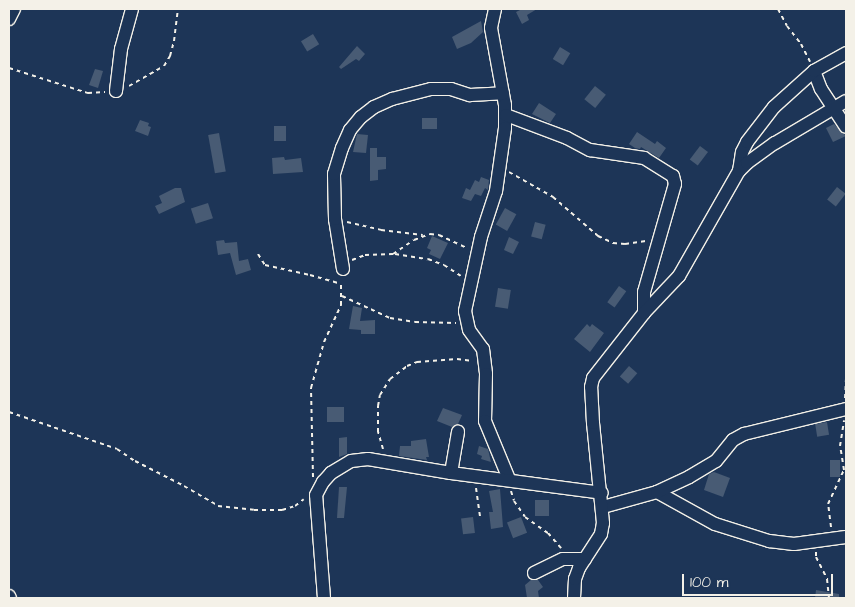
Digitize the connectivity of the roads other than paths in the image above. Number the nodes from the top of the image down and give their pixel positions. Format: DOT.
graph roads {
  1 [pos="14,9"];
  2 [pos="132,9"];
  3 [pos="495,9"];
  4 [pos="9,19"];
  5 [pos="846,53"];
  6 [pos="814,71"];
  7 [pos="116,91"];
  8 [pos="503,93"];
  9 [pos="846,101"];
  10 [pos="834,110"];
  11 [pos="506,115"];
  12 [pos="846,127"];
  13 [pos="740,171"];
  14 [pos="343,269"];
  15 [pos="644,313"];
  16 [pos="846,409"];
  17 [pos="458,432"];
  18 [pos="451,473"];
  19 [pos="509,479"];
  20 [pos="657,492"];
  21 [pos="602,493"];
  22 [pos="603,507"];
  23 [pos="846,537"];
  24 [pos="585,559"];
  25 [pos="534,573"];
  26 [pos="324,598"];
  27 [pos="574,598"];
  1 -- 4 [label="street"];
  2 -- 7 [label="street"];
  3 -- 8 [label="street"];
  5 -- 6 [label="street"];
  6 -- 10 [label="street"];
  6 -- 13 [label="street"];
  8 -- 11 [label="street"];
  8 -- 14 [label="street"];
  9 -- 10 [label="street"];
  10 -- 12 [label="street"];
  10 -- 13 [label="street"];
  11 -- 15 [label="street"];
  11 -- 19 [label="street"];
  13 -- 15 [label="street"];
  15 -- 21 [label="street"];
  16 -- 20 [label="street"];
  17 -- 18 [label="street"];
  18 -- 19 [label="street"];
  18 -- 26 [label="street"];
  19 -- 21 [label="street"];
  20 -- 22 [label="street"];
  20 -- 23 [label="street"];
  21 -- 22 [label="street"];
  22 -- 24 [label="street"];
  24 -- 25 [label="street"];
  24 -- 27 [label="street"];
}
